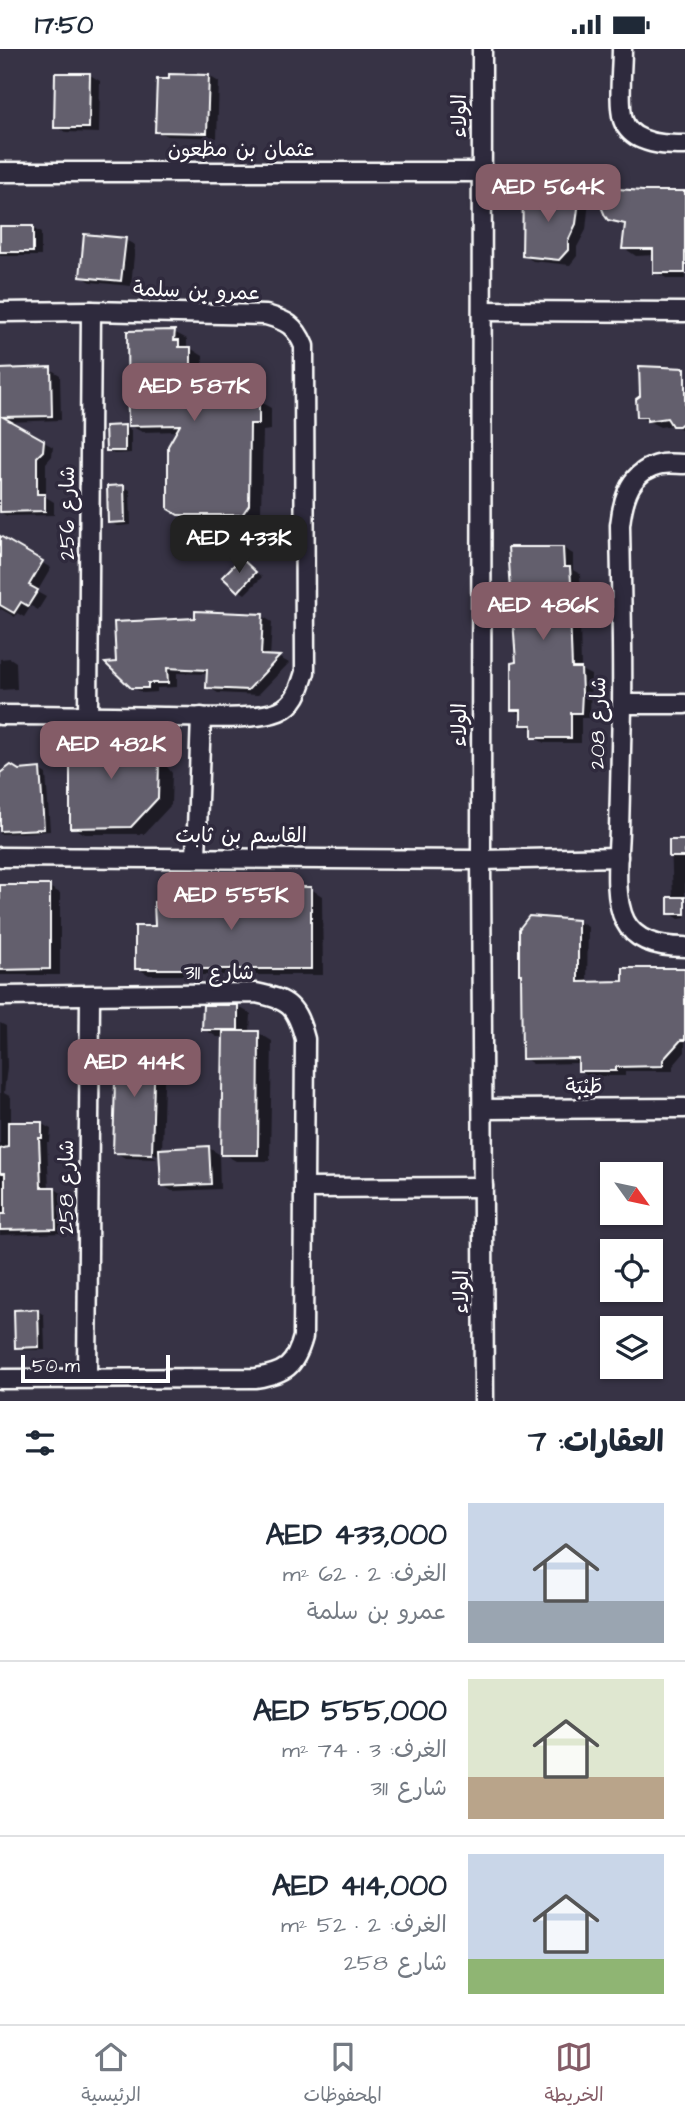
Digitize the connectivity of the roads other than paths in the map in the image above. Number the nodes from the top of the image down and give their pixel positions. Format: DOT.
graph roads {
  1 [pos="482,49"];
  2 [pos="622,49"];
  3 [pos="685,145"];
  4 [pos="0,172"];
  5 [pos="481,172"];
  6 [pos="90,311"];
  7 [pos="482,311"];
  8 [pos="0,312"];
  9 [pos="685,312"];
  10 [pos="685,464"];
  11 [pos="622,704"];
  12 [pos="685,704"];
  13 [pos="0,715"];
  14 [pos="88,715"];
  15 [pos="201,717"];
  16 [pos="0,857"];
  17 [pos="196,857"];
  18 [pos="618,857"];
  19 [pos="481,860"];
  20 [pos="685,947"];
  21 [pos="0,996"];
  22 [pos="90,996"];
  23 [pos="685,1108"];
  24 [pos="484,1109"];
  25 [pos="483,1187"];
  26 [pos="306,1188"];
  27 [pos="87,1378"];
  28 [pos="0,1379"];
  29 [pos="484,1401"];
  1 -- 5 [label="street, الولاء"];
  2 -- 3 [label="street"];
  4 -- 5 [label="street, عثمان بن مظعون"];
  5 -- 7 [label="street, الولاء"];
  6 -- 8 [label="street, عمرو بن سلمة"];
  6 -- 14 [label="street, شارع 256"];
  6 -- 15 [label="street, عمرو بن سلمة"];
  7 -- 9 [label="street"];
  7 -- 19 [label="street, الولاء"];
  10 -- 11 [label="street, شارع 208"];
  11 -- 12 [label="street"];
  11 -- 18 [label="street, شارع 208"];
  13 -- 14 [label="street, عمرو بن سلمة"];
  14 -- 15 [label="street, عمرو بن سلمة"];
  15 -- 17 [label="street"];
  16 -- 17 [label="street, القاسم بن ثابت"];
  17 -- 19 [label="street, القاسم بن ثابت"];
  18 -- 19 [label="street"];
  18 -- 20 [label="street, شارع 208"];
  19 -- 24 [label="street, الولاء"];
  21 -- 22 [label="street, شارع 311"];
  22 -- 26 [label="street, شارع 311"];
  22 -- 27 [label="street, شارع 258"];
  23 -- 24 [label="street, طَيْبَة"];
  24 -- 25 [label="street, الولاء"];
  25 -- 26 [label="street"];
  25 -- 29 [label="street, الولاء"];
  26 -- 27 [label="street, شارع 311"];
  27 -- 28 [label="street, شارع 311"];
}
